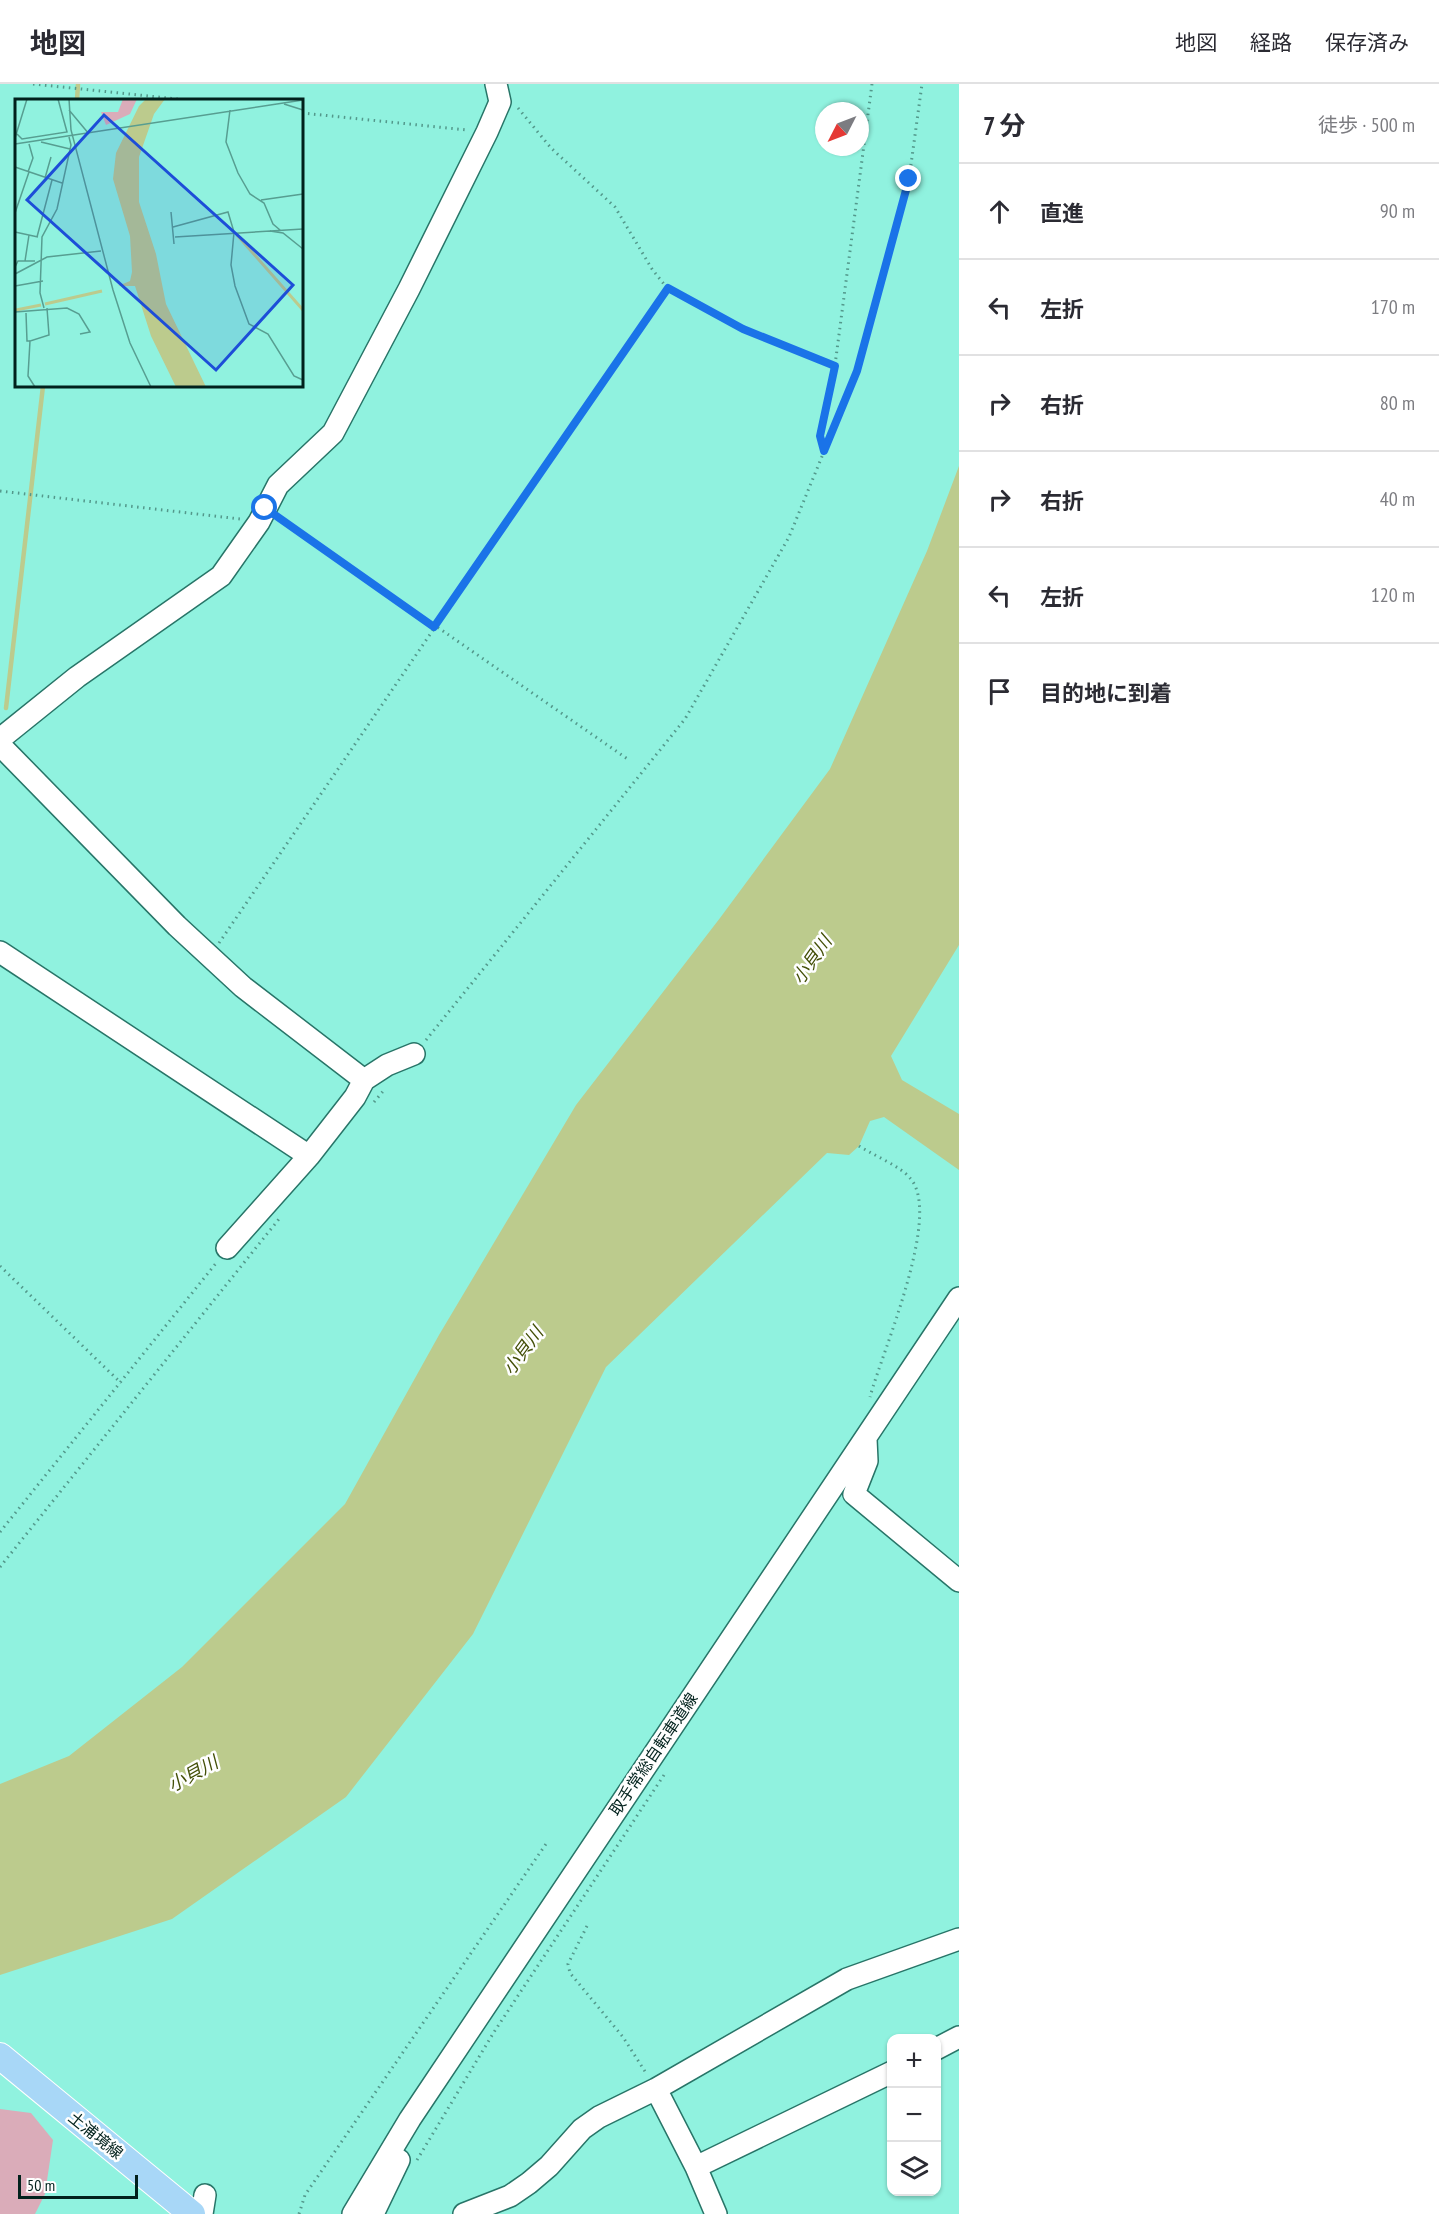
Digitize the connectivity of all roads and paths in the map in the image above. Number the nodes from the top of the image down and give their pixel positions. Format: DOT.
graph roads {
  1 [pos="33,84"];
  2 [pos="872,84"];
  3 [pos="922,84"];
  4 [pos="498,93"];
  5 [pos="177,99"];
  6 [pos="303,113"];
  7 [pos="487,132"];
  8 [pos="668,288"];
  9 [pos="835,366"];
  10 [pos="824,451"];
  11 [pos="0,491"];
  12 [pos="262,515"];
  13 [pos="434,627"];
  14 [pos="0,739"];
  15 [pos="0,746"];
  16 [pos="629,760"];
  17 [pos="0,952"];
  18 [pos="210,956"];
  19 [pos="414,1054"];
  20 [pos="364,1080"];
  21 [pos="391,1081"];
  22 [pos="369,1109"];
  23 [pos="859,1146"];
  24 [pos="309,1156"];
  25 [pos="280,1218"];
  26 [pos="227,1248"];
  27 [pos="0,1266"];
  28 [pos="959,1298"];
  29 [pos="121,1383"];
  30 [pos="867,1406"];
  31 [pos="866,1439"];
  32 [pos="0,1532"];
  33 [pos="0,1567"];
  34 [pos="959,1581"];
  35 [pos="668,1769"];
  36 [pos="548,1841"];
  37 [pos="587,1926"];
  38 [pos="959,1939"];
  39 [pos="959,2037"];
  40 [pos="941,2046"];
  41 [pos="0,2056"];
  42 [pos="887,2074"];
  43 [pos="656,2089"];
  44 [pos="410,2119"];
  45 [pos="415,2164"];
  46 [pos="696,2167"];
  47 [pos="200,2208"];
  48 [pos="299,2214"];
  49 [pos="353,2214"];
  50 [pos="374,2214"];
  51 [pos="464,2214"];
  52 [pos="716,2214"];
  1 -- 5 [label="path"];
  2 -- 9 [label="path"];
  3 -- 10 [label="path"];
  4 -- 7 [label="street"];
  4 -- 8 [label="path"];
  6 -- 7 [label="path"];
  7 -- 12 [label="street"];
  8 -- 9 [label="path"];
  8 -- 13 [label="path"];
  9 -- 10 [label="path"];
  10 -- 19 [label="path"];
  11 -- 12 [label="path"];
  12 -- 13 [label="path"];
  12 -- 14 [label="street"];
  13 -- 16 [label="path"];
  13 -- 18 [label="path"];
  15 -- 18 [label="street"];
  17 -- 24 [label="street"];
  18 -- 20 [label="street"];
  19 -- 20 [label="street"];
  20 -- 24 [label="street"];
  21 -- 22 [label="path"];
  23 -- 30 [label="path"];
  24 -- 26 [label="street"];
  25 -- 33 [label="path"];
  26 -- 29 [label="path"];
  27 -- 29 [label="path"];
  28 -- 31 [label="street, 取手常総自転車道線"];
  29 -- 32 [label="path"];
  31 -- 34 [label="street"];
  31 -- 44 [label="street, 取手常総自転車道線"];
  35 -- 45 [label="path"];
  36 -- 48 [label="path"];
  37 -- 43 [label="path"];
  38 -- 43 [label="street"];
  39 -- 40 [label="street"];
  41 -- 47 [label="main road, 土浦境線"];
  42 -- 46 [label="street"];
  43 -- 46 [label="street"];
  43 -- 51 [label="street"];
  44 -- 49 [label="street, 取手常総自転車道線"];
  44 -- 50 [label="street"];
  46 -- 52 [label="street"];
}
